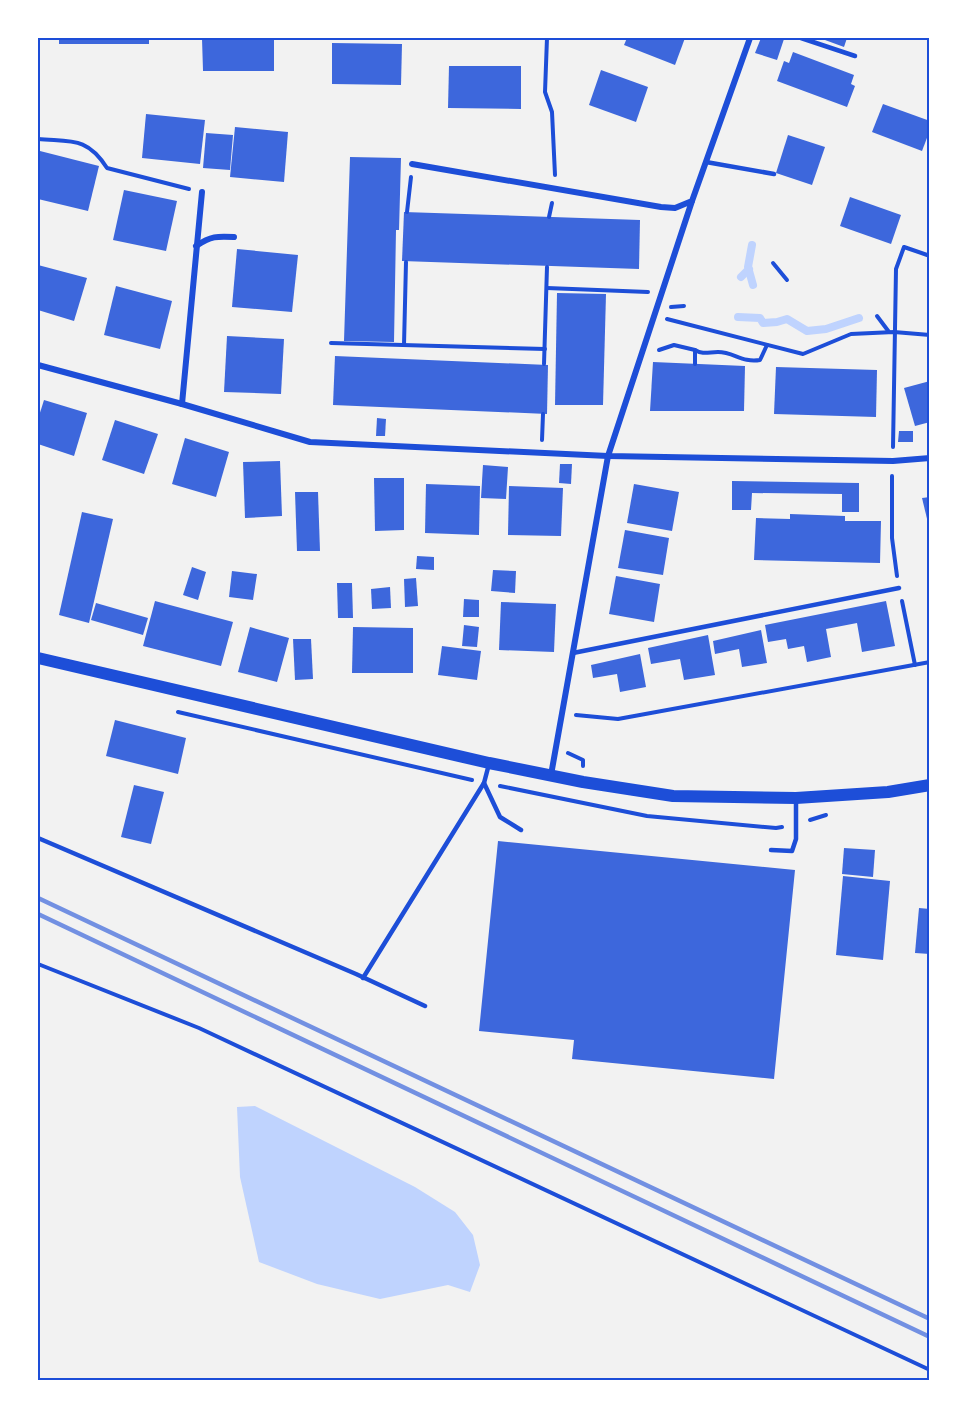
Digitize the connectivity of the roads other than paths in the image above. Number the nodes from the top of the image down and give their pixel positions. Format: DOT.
graph roads {
  1 [pos="750,38"];
  2 [pos="801,38"];
  3 [pos="855,56"];
  4 [pos="706,162"];
  5 [pos="412,164"];
  6 [pos="774,174"];
  7 [pos="201,192"];
  8 [pos="692,201"];
  9 [pos="234,237"];
  10 [pos="196,246"];
  11 [pos="38,365"];
  12 [pos="182,404"];
  13 [pos="608,456"];
  14 [pos="930,458"];
  15 [pos="899,588"];
  16 [pos="573,653"];
  17 [pos="38,658"];
  18 [pos="489,763"];
  19 [pos="551,776"];
  20 [pos="484,783"];
  21 [pos="930,785"];
  22 [pos="796,798"];
  23 [pos="521,830"];
  24 [pos="38,838"];
  25 [pos="771,850"];
  26 [pos="363,978"];
  27 [pos="425,1006"];
  1 -- 4 [label="street"];
  2 -- 3 [label="lane"];
  4 -- 6 [label="lane"];
  4 -- 8 [label="street"];
  5 -- 8 [label="street"];
  7 -- 10 [label="street"];
  8 -- 13 [label="street"];
  9 -- 10 [label="street"];
  10 -- 12 [label="street"];
  11 -- 12 [label="street"];
  12 -- 13 [label="street"];
  13 -- 14 [label="street"];
  13 -- 16 [label="street"];
  15 -- 16 [label="lane"];
  16 -- 19 [label="street"];
  17 -- 18 [label="main road"];
  18 -- 19 [label="main road"];
  18 -- 20 [label="lane"];
  19 -- 22 [label="main road"];
  20 -- 23 [label="lane"];
  20 -- 26 [label="lane"];
  21 -- 22 [label="main road"];
  22 -- 25 [label="lane"];
  24 -- 26 [label="lane"];
  26 -- 27 [label="lane"];
}
